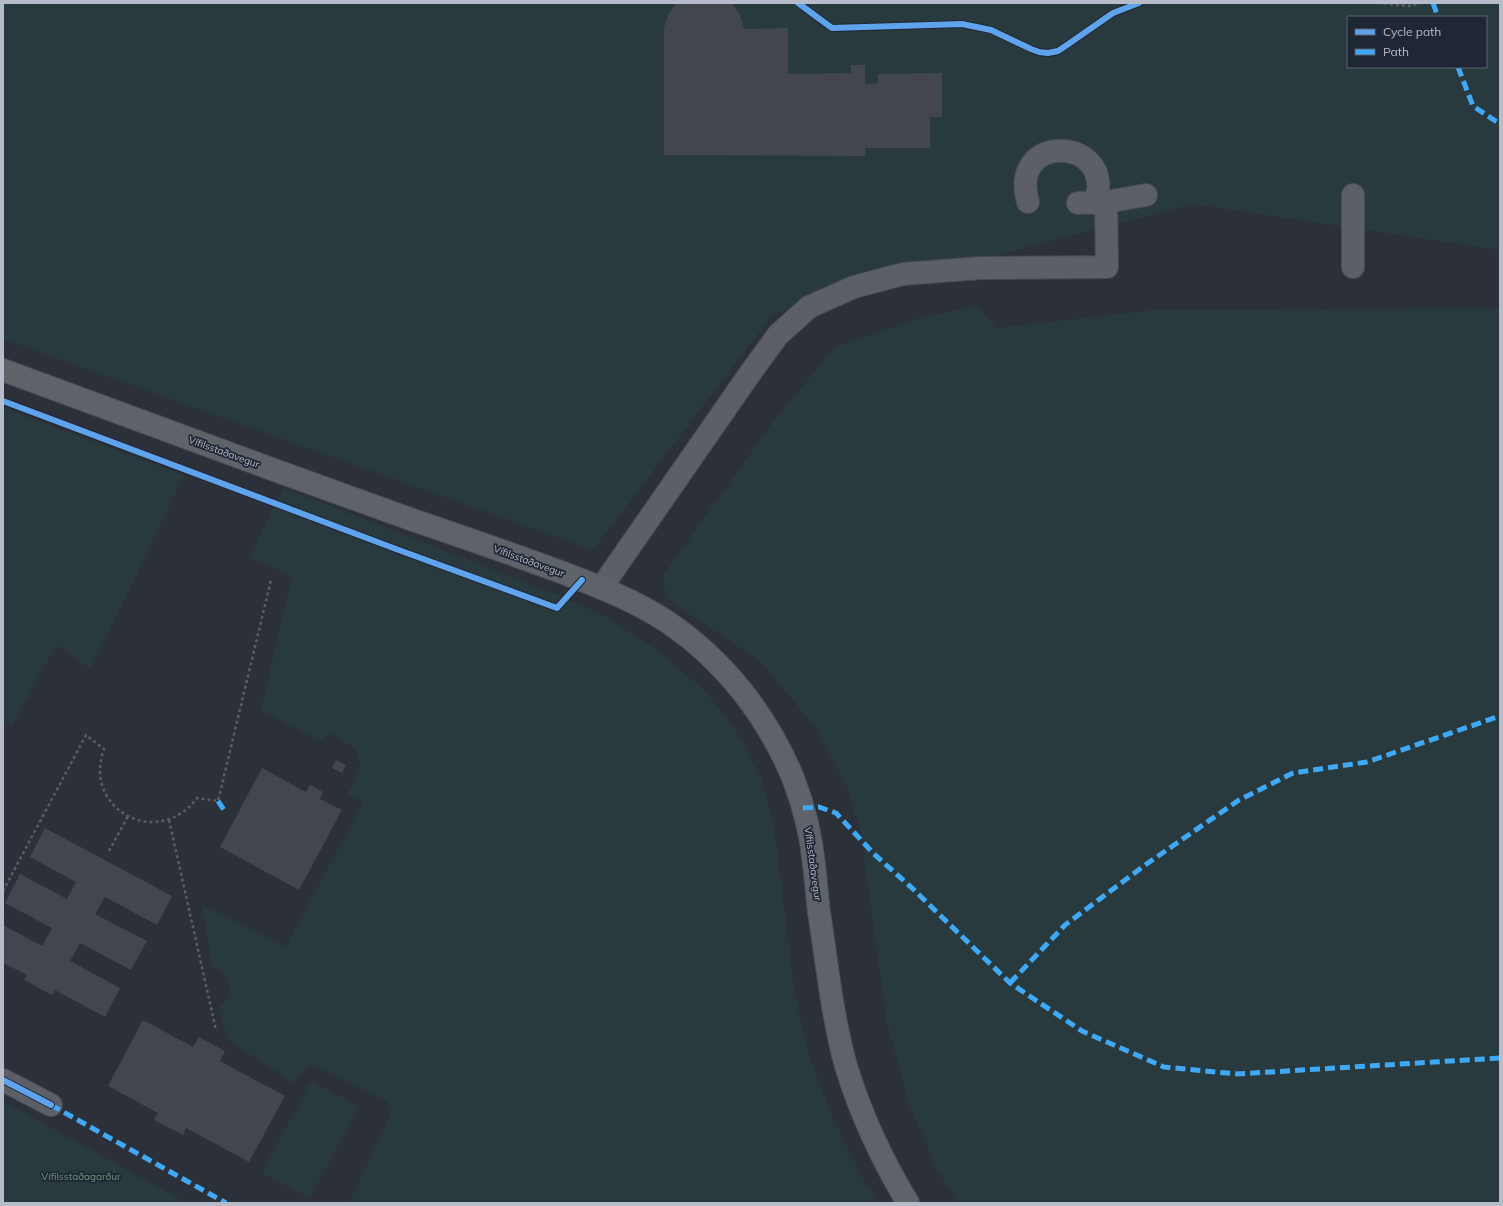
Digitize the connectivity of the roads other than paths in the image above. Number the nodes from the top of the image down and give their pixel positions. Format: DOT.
graph roads {
  1 [pos="1146,194"];
  2 [pos="1353,195"];
  3 [pos="1028,202"];
  4 [pos="1093,202"];
  5 [pos="1353,267"];
  6 [pos="3,370"];
  7 [pos="602,588"];
  8 [pos="3,1080"];
  9 [pos="51,1105"];
  10 [pos="908,1203"];
  1 -- 4 [label="street"];
  2 -- 5 [label="street"];
  3 -- 4 [label="street"];
  4 -- 7 [label="street"];
  6 -- 7 [label="main road, Vífilsstaðavegur"];
  7 -- 10 [label="main road, Vífilsstaðavegur"];
  8 -- 9 [label="street"];
}
